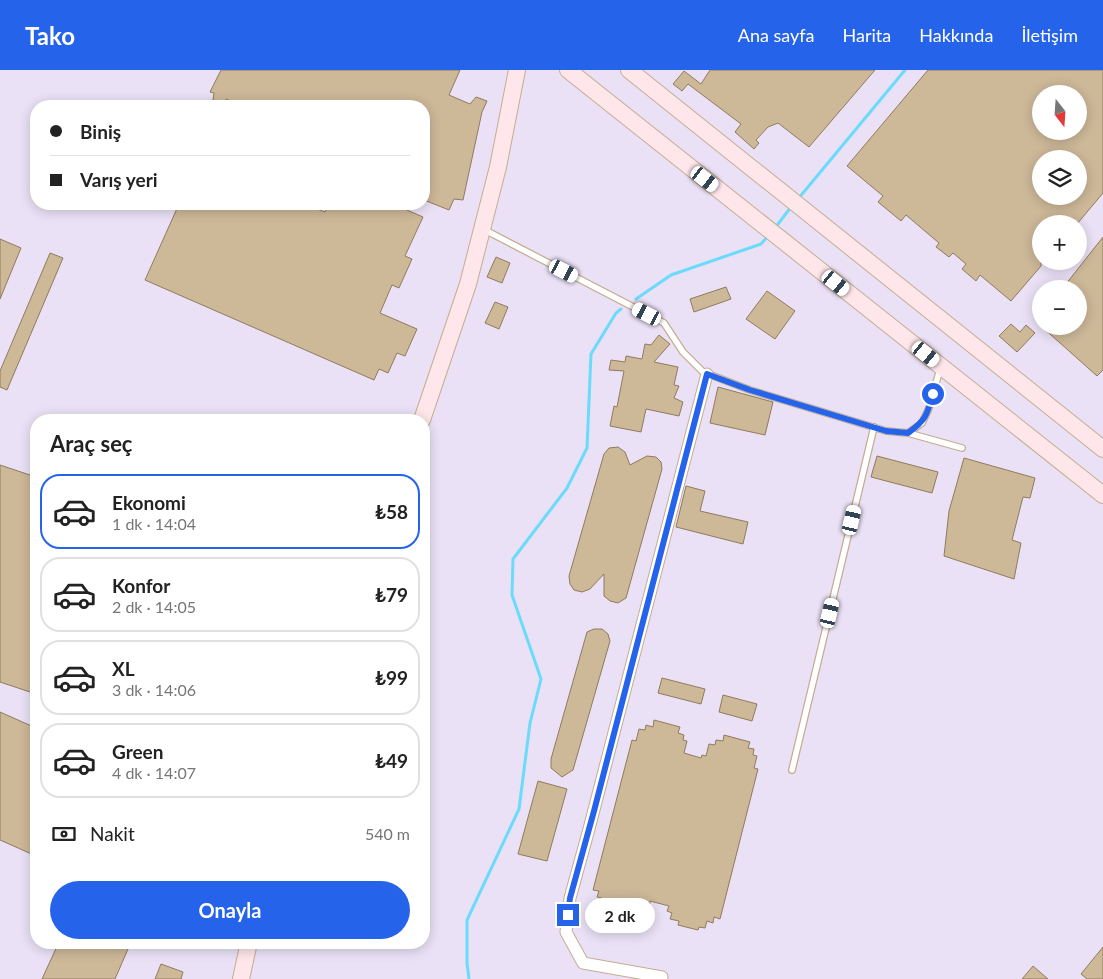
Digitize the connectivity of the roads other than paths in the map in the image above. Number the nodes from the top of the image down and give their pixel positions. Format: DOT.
graph roads {
  1 [pos="517,70"];
  2 [pos="568,70"];
  3 [pos="629,70"];
  4 [pos="481,228"];
  5 [pos="941,366"];
  6 [pos="707,374"];
  7 [pos="424,414"];
  8 [pos="874,427"];
  9 [pos="908,433"];
  10 [pos="962,448"];
  11 [pos="1103,449"];
  12 [pos="1103,495"];
  13 [pos="792,770"];
  14 [pos="247,949"];
  15 [pos="662,977"];
  16 [pos="241,979"];
  1 -- 4 [label="street"];
  2 -- 5 [label="street"];
  3 -- 11 [label="street"];
  4 -- 6 [label="lane"];
  4 -- 7 [label="street"];
  5 -- 9 [label="lane"];
  5 -- 12 [label="street"];
  6 -- 8 [label="lane"];
  6 -- 15 [label="street"];
  8 -- 9 [label="lane"];
  8 -- 13 [label="lane"];
  9 -- 10 [label="lane"];
  14 -- 16 [label="street"];
}
